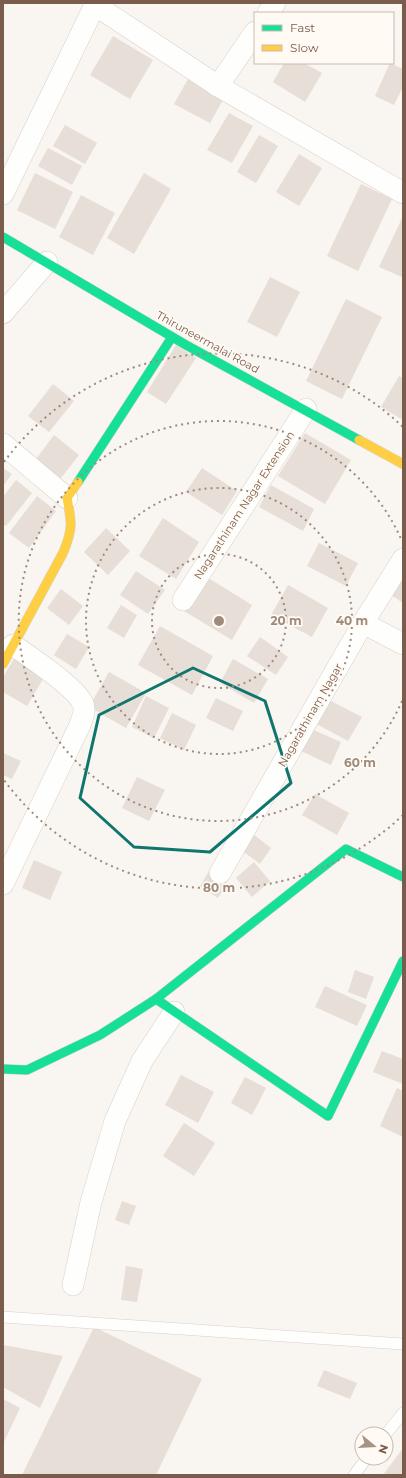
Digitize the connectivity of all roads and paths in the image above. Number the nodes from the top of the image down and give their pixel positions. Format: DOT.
graph roads {
  1 [pos="275,3"];
  2 [pos="96,4"];
  3 [pos="269,12"];
  4 [pos="254,33"];
  5 [pos="218,86"];
  6 [pos="403,193"];
  7 [pos="3,194"];
  8 [pos="3,237"];
  9 [pos="47,262"];
  10 [pos="3,313"];
  11 [pos="172,337"];
  12 [pos="306,409"];
  13 [pos="3,444"];
  14 [pos="403,464"];
  15 [pos="67,498"];
  16 [pos="403,559"];
  17 [pos="182,600"];
  18 [pos="363,623"];
  19 [pos="14,644"];
  20 [pos="403,644"];
  21 [pos="3,664"];
  22 [pos="220,873"];
  23 [pos="403,877"];
  24 [pos="3,884"];
  25 [pos="403,961"];
  26 [pos="398,987"];
  27 [pos="156,999"];
  28 [pos="174,1012"];
  29 [pos="3,1068"];
  30 [pos="73,1285"];
  31 [pos="3,1318"];
  32 [pos="403,1344"];
  33 [pos="403,1413"];
  34 [pos="392,1426"];
  35 [pos="361,1466"];
  36 [pos="354,1475"];
  1 -- 3 [label="street"];
  2 -- 5 [label="street"];
  2 -- 7 [label="street"];
  4 -- 5 [label="street"];
  5 -- 6 [label="street"];
  8 -- 9 [label="street, Thiruneermalai Road"];
  9 -- 10 [label="street"];
  9 -- 11 [label="street, Thiruneermalai Road"];
  11 -- 12 [label="street, Thiruneermalai Road"];
  11 -- 15 [label="street"];
  12 -- 14 [label="street, Thiruneermalai Road"];
  12 -- 17 [label="street, Nagarathinam Nagar Extension"];
  13 -- 15 [label="street"];
  15 -- 19 [label="street"];
  16 -- 18 [label="street, Nagarathinam Nagar"];
  18 -- 20 [label="street"];
  18 -- 22 [label="street, Nagarathinam Nagar"];
  19 -- 21 [label="street"];
  19 -- 24 [label="street"];
  23 -- 27 [label="street"];
  25 -- 26 [label="street"];
  26 -- 28 [label="street"];
  27 -- 28 [label="street"];
  27 -- 29 [label="street"];
  28 -- 30 [label="street"];
  31 -- 32 [label="lane"];
  33 -- 34 [label="lane"];
  35 -- 36 [label="lane"];
}
